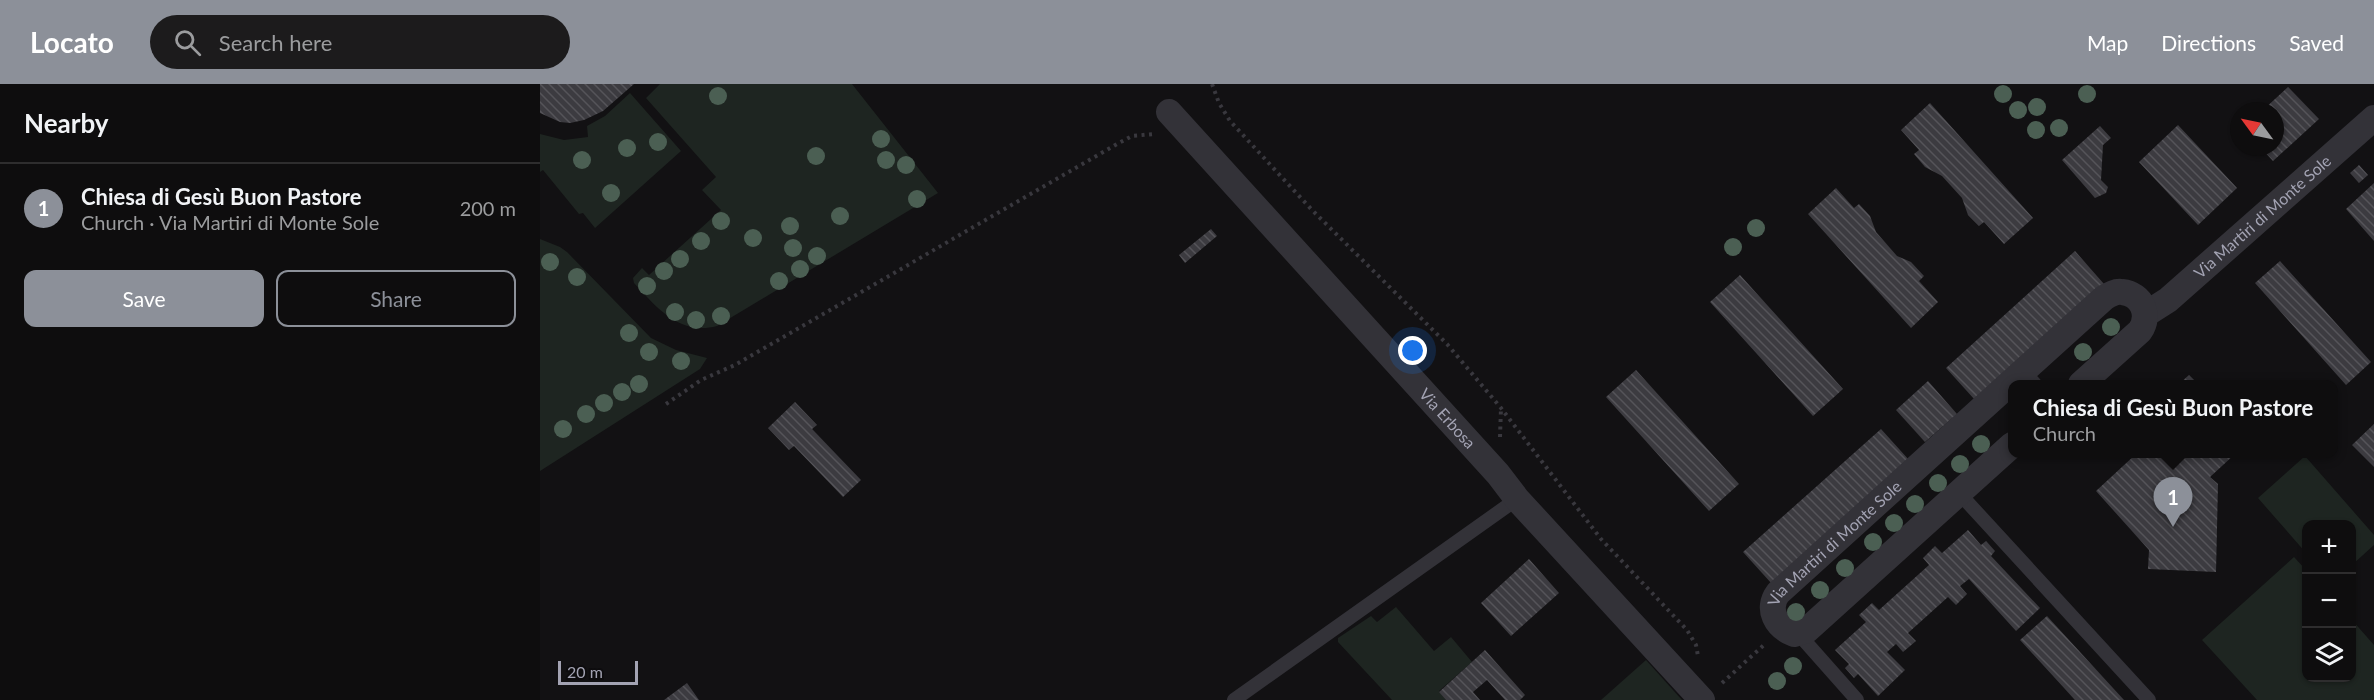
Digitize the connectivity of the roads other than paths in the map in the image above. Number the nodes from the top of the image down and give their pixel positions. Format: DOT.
graph roads {
  1 [pos="1169,111"];
  2 [pos="2374,118"];
  3 [pos="2146,314"];
  4 [pos="2029,378"];
  5 [pos="2085,380"];
  6 [pos="2008,396"];
  7 [pos="2008,449"];
  8 [pos="1959,493"];
  9 [pos="1517,499"];
  10 [pos="1801,634"];
  11 [pos="1704,690"];
  12 [pos="1234,700"];
  13 [pos="1857,700"];
  14 [pos="2149,700"];
  1 -- 9 [label="street, Via Erbosa"];
  2 -- 3 [label="street, Via Martiri di Monte Sole"];
  3 -- 4 [label="street, Via Martiri di Monte Sole"];
  3 -- 5 [label="street, Via Martiri di Monte Sole"];
  6 -- 10 [label="street, Via Martiri di Monte Sole"];
  7 -- 8 [label="street"];
  8 -- 10 [label="street"];
  8 -- 14 [label="lane"];
  9 -- 11 [label="street, Via Erbosa"];
  9 -- 12 [label="lane"];
  10 -- 13 [label="lane"];
}
